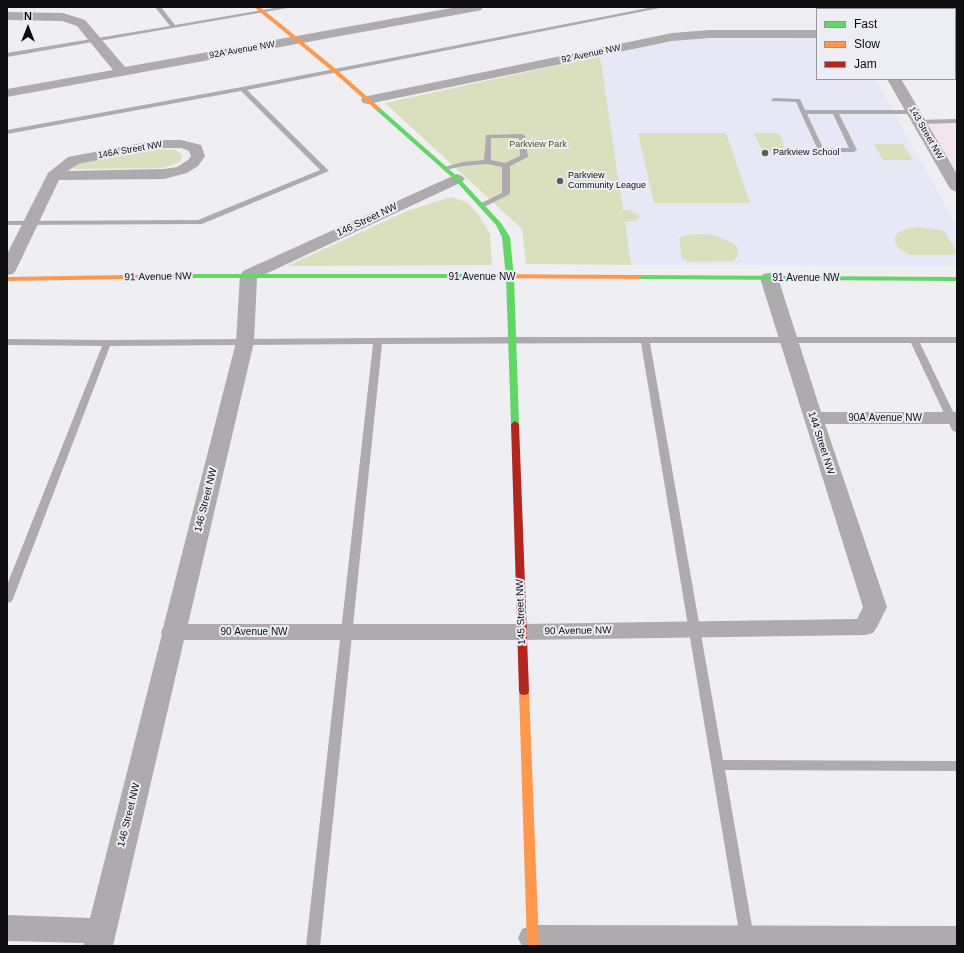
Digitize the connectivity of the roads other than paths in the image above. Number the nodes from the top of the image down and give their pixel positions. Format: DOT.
graph roads {
  1 [pos="158,7"];
  2 [pos="290,7"];
  3 [pos="477,7"];
  4 [pos="662,7"];
  5 [pos="260,10"];
  6 [pos="7,16"];
  7 [pos="63,17"];
  8 [pos="174,26"];
  9 [pos="7,27"];
  10 [pos="816,34"];
  11 [pos="95,40"];
  12 [pos="296,40"];
  13 [pos="7,55"];
  14 [pos="334,70"];
  15 [pos="122,72"];
  16 [pos="895,80"];
  17 [pos="242,89"];
  18 [pos="7,93"];
  19 [pos="368,100"];
  20 [pos="774,100"];
  21 [pos="803,112"];
  22 [pos="835,112"];
  23 [pos="916,117"];
  24 [pos="957,121"];
  25 [pos="7,132"];
  26 [pos="487,162"];
  27 [pos="506,165"];
  28 [pos="451,174"];
  29 [pos="53,176"];
  30 [pos="957,187"];
  31 [pos="481,205"];
  32 [pos="7,223"];
  33 [pos="32,223"];
  34 [pos="7,270"];
  35 [pos="250,275"];
  36 [pos="510,277"];
  37 [pos="769,278"];
  38 [pos="957,278"];
  39 [pos="7,279"];
  40 [pos="512,340"];
  41 [pos="645,340"];
  42 [pos="788,340"];
  43 [pos="914,340"];
  44 [pos="957,340"];
  45 [pos="378,341"];
  46 [pos="7,342"];
  47 [pos="245,342"];
  48 [pos="107,343"];
  49 [pos="813,418"];
  50 [pos="955,422"];
  51 [pos="7,599"];
  52 [pos="875,607"];
  53 [pos="694,630"];
  54 [pos="173,632"];
  55 [pos="346,632"];
  56 [pos="522,632"];
  57 [pos="717,764"];
  58 [pos="957,766"];
  59 [pos="7,928"];
  60 [pos="100,938"];
  61 [pos="747,939"];
  62 [pos="957,939"];
  63 [pos="533,942"];
  64 [pos="313,946"];
  1 -- 8 [label="lane"];
  2 -- 5 [label="lane"];
  3 -- 12 [label="street, 92A Avenue NW"];
  4 -- 14 [label="lane"];
  5 -- 8 [label="lane"];
  5 -- 12 [label="street"];
  6 -- 7 [label="street"];
  7 -- 9 [label="street"];
  7 -- 11 [label="street"];
  8 -- 11 [label="lane"];
  10 -- 19 [label="street, 92 Avenue NW"];
  11 -- 13 [label="lane"];
  11 -- 15 [label="street"];
  12 -- 14 [label="street"];
  12 -- 15 [label="street, 92A Avenue NW"];
  14 -- 17 [label="lane"];
  14 -- 19 [label="street"];
  15 -- 18 [label="street, 92A Avenue NW"];
  16 -- 23 [label="street, 143 Street NW"];
  17 -- 25 [label="lane"];
  17 -- 33 [label="lane"];
  19 -- 28 [label="street"];
  20 -- 21 [label="lane"];
  21 -- 22 [label="lane"];
  21 -- 22 [label="lane"];
  22 -- 23 [label="lane"];
  23 -- 24 [label="lane"];
  23 -- 30 [label="street, 143 Street NW"];
  26 -- 27 [label="lane"];
  26 -- 27 [label="lane"];
  26 -- 28 [label="lane"];
  27 -- 31 [label="lane"];
  28 -- 31 [label="street"];
  28 -- 35 [label="street, 146 Street NW"];
  29 -- 29 [label="street, 146A Street NW"];
  29 -- 33 [label="street, 146A Street NW"];
  31 -- 36 [label="street"];
  32 -- 33 [label="lane"];
  33 -- 34 [label="street, 146A Street NW"];
  35 -- 36 [label="street, 91 Avenue NW"];
  35 -- 39 [label="street, 91 Avenue NW"];
  35 -- 47 [label="street, 146 Street NW"];
  36 -- 37 [label="street, 91 Avenue NW"];
  36 -- 40 [label="street, 145 Street NW"];
  37 -- 38 [label="street, 91 Avenue NW"];
  37 -- 42 [label="street, 144 Street NW"];
  40 -- 41 [label="lane"];
  40 -- 45 [label="lane"];
  40 -- 56 [label="street, 145 Street NW"];
  41 -- 42 [label="lane"];
  41 -- 53 [label="lane"];
  42 -- 43 [label="lane"];
  42 -- 49 [label="street, 144 Street NW"];
  43 -- 44 [label="lane"];
  43 -- 50 [label="lane"];
  45 -- 47 [label="lane"];
  45 -- 55 [label="lane"];
  46 -- 48 [label="lane"];
  47 -- 48 [label="lane"];
  47 -- 54 [label="street, 146 Street NW"];
  48 -- 51 [label="lane"];
  49 -- 50 [label="street, 90A Avenue NW"];
  49 -- 52 [label="street, 144 Street NW"];
  52 -- 53 [label="street, 90 Avenue NW"];
  53 -- 56 [label="street, 90 Avenue NW"];
  53 -- 57 [label="lane"];
  54 -- 55 [label="street, 90 Avenue NW"];
  54 -- 60 [label="street, 146 Street NW"];
  55 -- 56 [label="street, 90 Avenue NW"];
  55 -- 64 [label="lane"];
  56 -- 63 [label="street, 145 Street NW"];
  57 -- 58 [label="lane"];
  57 -- 61 [label="lane"];
  59 -- 60 [label="street"];
  61 -- 62 [label="street"];
  61 -- 63 [label="street"];
}
